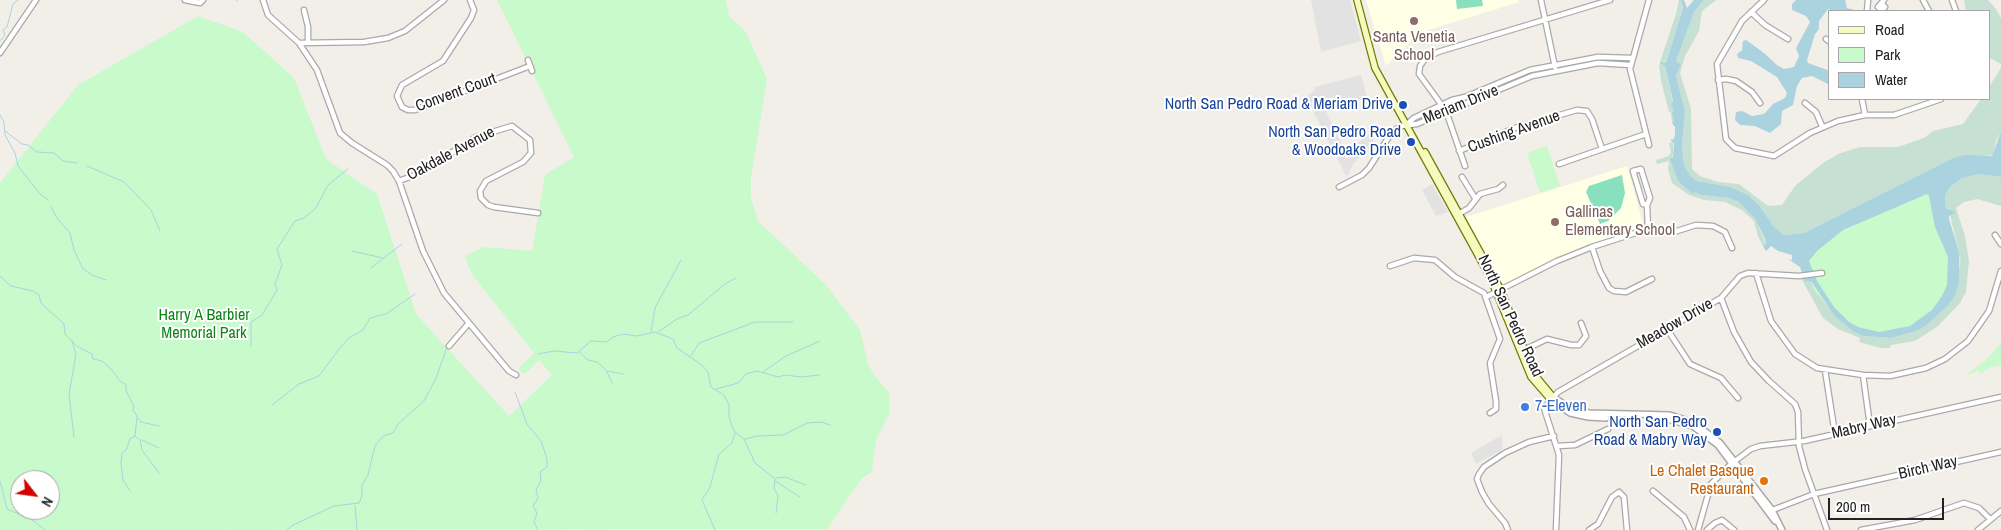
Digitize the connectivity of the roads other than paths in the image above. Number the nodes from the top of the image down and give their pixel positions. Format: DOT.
graph roads {
  1 [pos="36,0"];
  2 [pos="185,0"];
  3 [pos="203,0"];
  4 [pos="263,0"];
  5 [pos="444,0"];
  6 [pos="470,0"];
  7 [pos="1357,0"];
  8 [pos="1541,0"];
  9 [pos="1610,0"];
  10 [pos="1649,0"];
  11 [pos="1764,0"];
  12 [pos="1881,4"];
  13 [pos="1868,6"];
  14 [pos="304,10"];
  15 [pos="1751,12"];
  16 [pos="1546,18"];
  17 [pos="1788,39"];
  18 [pos="308,42"];
  19 [pos="299,43"];
  20 [pos="0,53"];
  21 [pos="1632,58"];
  22 [pos="1554,65"];
  23 [pos="1630,65"];
  24 [pos="530,66"];
  25 [pos="1555,71"];
  26 [pos="1718,80"];
  27 [pos="1862,100"];
  28 [pos="1938,100"];
  29 [pos="1760,103"];
  30 [pos="1805,103"];
  31 [pos="1442,104"];
  32 [pos="1446,111"];
  33 [pos="1865,115"];
  34 [pos="1407,124"];
  35 [pos="1822,126"];
  36 [pos="1646,134"];
  37 [pos="1649,145"];
  38 [pos="1602,149"];
  39 [pos="1459,151"];
  40 [pos="1559,164"];
  41 [pos="1465,166"];
  42 [pos="1462,177"];
  43 [pos="400,182"];
  44 [pos="1503,185"];
  45 [pos="1339,187"];
  46 [pos="1475,198"];
  47 [pos="1646,205"];
  48 [pos="538,213"];
  49 [pos="1458,214"];
  50 [pos="1648,229"];
  51 [pos="1995,236"];
  52 [pos="2001,244"];
  53 [pos="1592,247"];
  54 [pos="1732,248"];
  55 [pos="1390,266"];
  56 [pos="2001,272"];
  57 [pos="1756,273"];
  58 [pos="1822,273"];
  59 [pos="1652,279"];
  60 [pos="1499,291"];
  61 [pos="1486,297"];
  62 [pos="1721,298"];
  63 [pos="1581,322"];
  64 [pos="469,323"];
  65 [pos="1667,328"];
  66 [pos="449,346"];
  67 [pos="1523,351"];
  68 [pos="1825,370"];
  69 [pos="516,375"];
  70 [pos="1863,375"];
  71 [pos="2001,397"];
  72 [pos="1738,398"];
  73 [pos="1552,399"];
  74 [pos="1490,413"];
  75 [pos="1870,426"];
  76 [pos="1608,429"];
  77 [pos="1835,434"];
  78 [pos="1554,436"];
  79 [pos="1799,442"];
  80 [pos="1558,446"];
  81 [pos="2001,452"];
  82 [pos="1733,462"];
  83 [pos="1653,491"];
  84 [pos="1814,494"];
  85 [pos="1771,511"];
  86 [pos="2001,511"];
  87 [pos="1990,519"];
  88 [pos="1508,530"];
  89 [pos="1556,530"];
  90 [pos="1589,530"];
  91 [pos="1626,530"];
  92 [pos="1690,530"];
  93 [pos="1698,530"];
  94 [pos="1707,530"];
  95 [pos="1734,530"];
  96 [pos="1780,530"];
  97 [pos="1827,530"];
  98 [pos="1861,530"];
  99 [pos="1978,530"];
  1 -- 20 [label="street"];
  2 -- 3 [label="street"];
  4 -- 19 [label="street"];
  5 -- 18 [label="street"];
  6 -- 24 [label="street, Convent Court"];
  7 -- 34 [label="main road, North San Pedro Road"];
  8 -- 16 [label="street"];
  9 -- 16 [label="street"];
  10 -- 21 [label="street"];
  11 -- 15 [label="street"];
  12 -- 13 [label="street"];
  14 -- 18 [label="street"];
  15 -- 17 [label="street"];
  15 -- 26 [label="street"];
  16 -- 22 [label="street"];
  16 -- 31 [label="street"];
  18 -- 19 [label="street"];
  19 -- 43 [label="street"];
  21 -- 22 [label="street, Meriam Drive"];
  21 -- 23 [label="street"];
  22 -- 25 [label="street"];
  22 -- 31 [label="street, Meriam Drive"];
  23 -- 25 [label="street, Meriam Drive"];
  23 -- 36 [label="street"];
  25 -- 32 [label="street, Meriam Drive"];
  26 -- 29 [label="street"];
  26 -- 35 [label="street"];
  27 -- 33 [label="street"];
  28 -- 33 [label="street"];
  30 -- 35 [label="street"];
  31 -- 32 [label="street"];
  31 -- 34 [label="street, Meriam Drive"];
  32 -- 34 [label="street, Meriam Drive"];
  32 -- 39 [label="street"];
  33 -- 35 [label="street"];
  34 -- 45 [label="street"];
  34 -- 49 [label="main road, North San Pedro Road"];
  36 -- 37 [label="street"];
  36 -- 38 [label="street"];
  38 -- 39 [label="street, Cushing Avenue"];
  38 -- 40 [label="street"];
  39 -- 41 [label="street"];
  42 -- 46 [label="street"];
  43 -- 48 [label="street, Oakdale Avenue"];
  43 -- 64 [label="street"];
  44 -- 46 [label="street"];
  46 -- 49 [label="street"];
  47 -- 47 [label="street"];
  47 -- 50 [label="street"];
  49 -- 60 [label="main road, North San Pedro Road"];
  50 -- 53 [label="street"];
  50 -- 54 [label="street"];
  51 -- 52 [label="street"];
  53 -- 59 [label="street"];
  53 -- 60 [label="street"];
  55 -- 61 [label="street"];
  56 -- 70 [label="street"];
  57 -- 58 [label="street, Meadow Drive"];
  57 -- 62 [label="street, Meadow Drive"];
  57 -- 68 [label="street"];
  60 -- 61 [label="street"];
  60 -- 67 [label="main road, North San Pedro Road"];
  61 -- 74 [label="street"];
  62 -- 65 [label="street, Meadow Drive"];
  62 -- 79 [label="street"];
  63 -- 67 [label="street"];
  64 -- 66 [label="street"];
  64 -- 69 [label="street"];
  65 -- 72 [label="street"];
  65 -- 73 [label="street, Meadow Drive"];
  67 -- 73 [label="main road, North San Pedro Road"];
  68 -- 70 [label="street"];
  68 -- 77 [label="street"];
  70 -- 75 [label="street"];
  71 -- 75 [label="street, Mabry Way"];
  73 -- 78 [label="street"];
  73 -- 82 [label="street, North San Pedro Road"];
  75 -- 77 [label="street, Mabry Way"];
  76 -- 80 [label="street"];
  77 -- 79 [label="street, Mabry Way"];
  78 -- 80 [label="street"];
  78 -- 88 [label="street"];
  79 -- 82 [label="street, Mabry Way"];
  79 -- 84 [label="street"];
  80 -- 89 [label="street"];
  81 -- 84 [label="street, Birch Way"];
  82 -- 85 [label="street, North San Pedro Road"];
  82 -- 93 [label="street, Mabry Way"];
  83 -- 92 [label="street"];
  84 -- 85 [label="street, Birch Way"];
  84 -- 97 [label="street"];
  85 -- 96 [label="street, North San Pedro Road"];
  86 -- 87 [label="street"];
  87 -- 98 [label="street"];
  87 -- 99 [label="street"];
  90 -- 91 [label="street"];
  94 -- 95 [label="street"];
}
